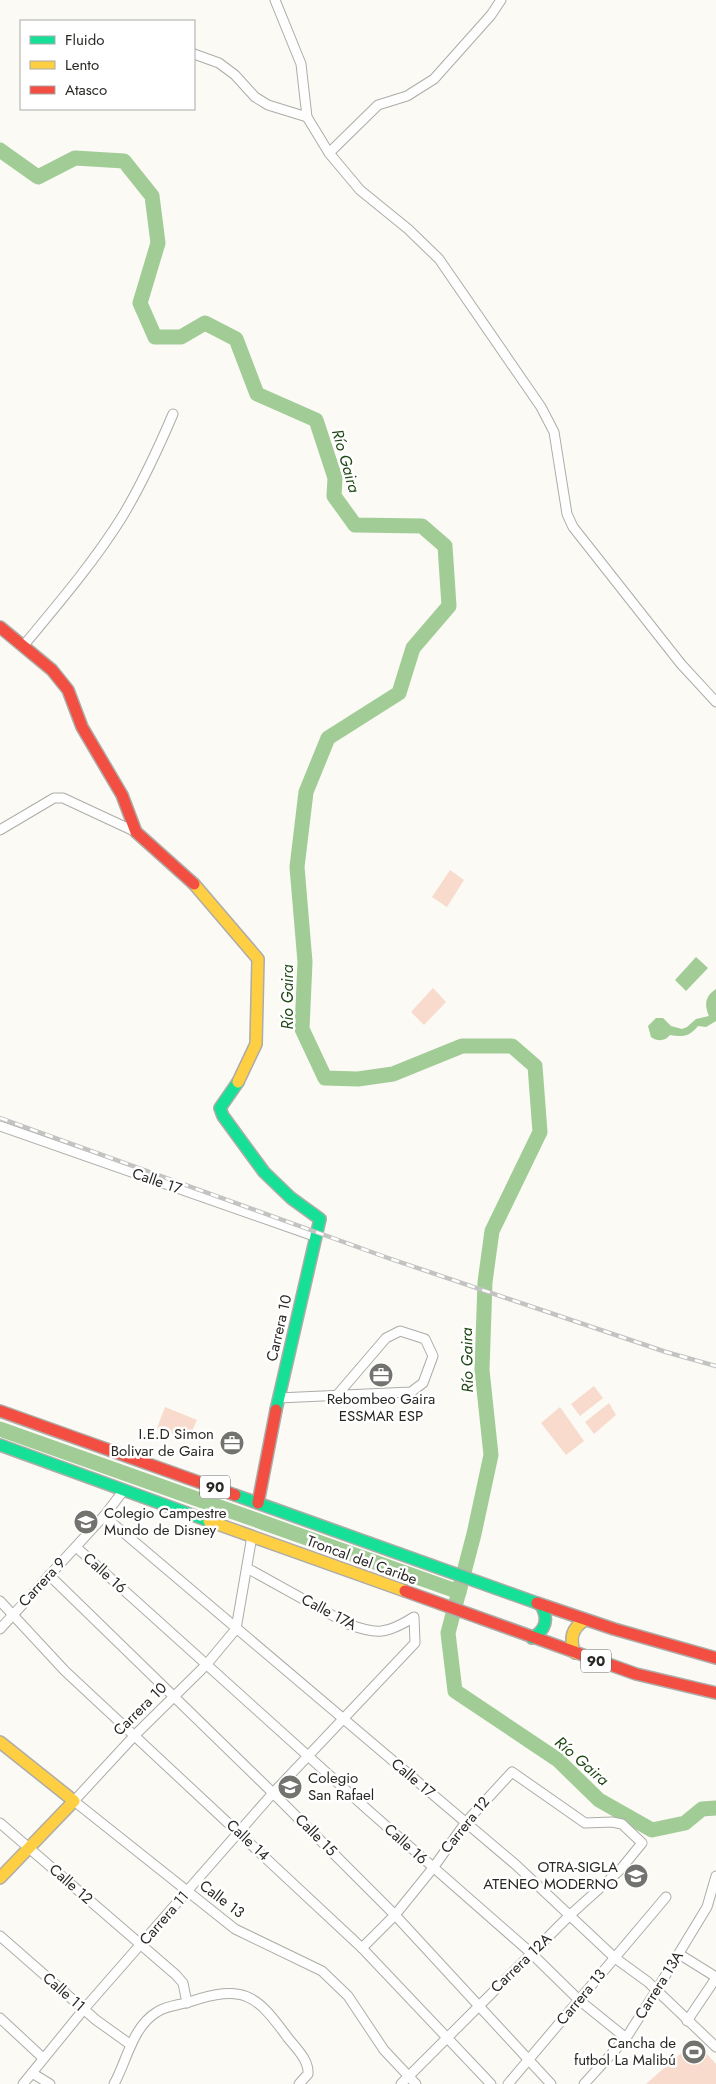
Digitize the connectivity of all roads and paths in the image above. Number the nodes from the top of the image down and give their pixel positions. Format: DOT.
graph roads {
  1 [pos="275,0"];
  2 [pos="501,0"];
  3 [pos="195,54"];
  4 [pos="307,117"];
  5 [pos="329,153"];
  6 [pos="174,414"];
  7 [pos="0,627"];
  8 [pos="24,645"];
  9 [pos="716,702"];
  10 [pos="0,830"];
  11 [pos="136,832"];
  12 [pos="0,1126"];
  13 [pos="314,1236"];
  14 [pos="338,1394"];
  15 [pos="278,1398"];
  16 [pos="0,1411"];
  17 [pos="0,1445"];
  18 [pos="124,1490"];
  19 [pos="258,1503"];
  20 [pos="104,1516"];
  21 [pos="252,1536"];
  22 [pos="76,1547"];
  23 [pos="247,1568"];
  24 [pos="49,1575"];
  25 [pos="0,1601"];
  26 [pos="542,1605"];
  27 [pos="12,1615"];
  28 [pos="414,1617"];
  29 [pos="585,1620"];
  30 [pos="0,1629"];
  31 [pos="236,1630"];
  32 [pos="532,1638"];
  33 [pos="575,1653"];
  34 [pos="716,1658"];
  35 [pos="206,1665"];
  36 [pos="636,1674"];
  37 [pos="716,1693"];
  38 [pos="175,1696"];
  39 [pos="716,1702"];
  40 [pos="344,1721"];
  41 [pos="135,1735"];
  42 [pos="0,1742"];
  43 [pos="310,1756"];
  44 [pos="273,1793"];
  45 [pos="74,1800"];
  46 [pos="466,1822"];
  47 [pos="0,1823"];
  48 [pos="239,1831"];
  49 [pos="642,1843"];
  50 [pos="29,1847"];
  51 [pos="433,1868"];
  52 [pos="716,1876"];
  53 [pos="0,1878"];
  54 [pos="188,1892"];
  55 [pos="666,1897"];
  56 [pos="394,1915"];
  57 [pos="570,1915"];
  58 [pos="0,1936"];
  59 [pos="141,1944"];
  60 [pos="362,1948"];
  61 [pos="531,1953"];
  62 [pos="679,1954"];
  63 [pos="615,1958"];
  64 [pos="716,1977"];
  65 [pos="656,1991"];
  66 [pos="579,2000"];
  67 [pos="187,2003"];
  68 [pos="477,2006"];
  69 [pos="84,2009"];
  70 [pos="0,2018"];
  71 [pos="687,2021"];
  72 [pos="447,2038"];
  73 [pos="626,2038"];
  74 [pos="131,2045"];
  75 [pos="716,2047"];
  76 [pos="43,2058"];
  77 [pos="528,2060"];
  78 [pos="32,2073"];
  79 [pos="408,2077"];
  80 [pos="23,2084"];
  81 [pos="50,2084"];
  82 [pos="114,2084"];
  83 [pos="299,2084"];
  84 [pos="400,2084"];
  85 [pos="416,2084"];
  86 [pos="491,2084"];
  87 [pos="508,2084"];
  88 [pos="551,2084"];
  89 [pos="584,2084"];
  1 -- 4 [label="street"];
  2 -- 5 [label="street"];
  3 -- 4 [label="street"];
  4 -- 5 [label="street"];
  5 -- 9 [label="street"];
  6 -- 8 [label="street"];
  7 -- 8 [label="main road"];
  8 -- 11 [label="main road"];
  10 -- 11 [label="street"];
  11 -- 13 [label="main road, Carrera 10"];
  12 -- 13 [label="street, Calle 17"];
  13 -- 15 [label="main road, Carrera 10"];
  14 -- 14 [label="street"];
  14 -- 15 [label="street"];
  15 -- 19 [label="main road, Carrera 10"];
  16 -- 19 [label="main road, Troncal del Caribe / 90"];
  17 -- 18 [label="main road, Troncal del Caribe / 90"];
  18 -- 20 [label="street, Carrera 9"];
  18 -- 21 [label="main road, Troncal del Caribe / 90"];
  19 -- 26 [label="main road, Troncal del Caribe / 90"];
  20 -- 22 [label="street, Carrera 9"];
  20 -- 31 [label="street, Calle 17"];
  21 -- 23 [label="street"];
  21 -- 32 [label="main road, Troncal del Caribe / 90"];
  22 -- 24 [label="street, Carrera 9"];
  22 -- 35 [label="street, Calle 16"];
  23 -- 28 [label="street, Calle 17A"];
  23 -- 31 [label="street"];
  24 -- 27 [label="street, Carrera 9"];
  24 -- 38 [label="street, Calle 15"];
  25 -- 27 [label="street, Calle 14"];
  26 -- 29 [label="main road, Troncal del Caribe / 90"];
  26 -- 32 [label="main road"];
  27 -- 30 [label="street, Carrera 9"];
  27 -- 41 [label="street, Calle 14"];
  28 -- 40 [label="street, Carrera 11"];
  29 -- 33 [label="main road"];
  29 -- 34 [label="main road, Troncal del Caribe / 90"];
  31 -- 35 [label="street, Carrera 10"];
  31 -- 40 [label="street, Calle 17"];
  32 -- 33 [label="main road, Troncal del Caribe / 90"];
  33 -- 36 [label="main road, Troncal del Caribe / 90"];
  35 -- 38 [label="street, Carrera 10"];
  35 -- 43 [label="street, Calle 16"];
  36 -- 37 [label="main road, Troncal del Caribe / 90"];
  36 -- 39 [label="main road"];
  38 -- 41 [label="street, Carrera 10"];
  38 -- 44 [label="street, Calle 15"];
  40 -- 43 [label="street, Carrera 11"];
  40 -- 46 [label="street, Calle 17"];
  41 -- 45 [label="street, Carrera 10"];
  41 -- 48 [label="street, Calle 14"];
  42 -- 45 [label="main road, Calle 13"];
  43 -- 44 [label="street, Carrera 11"];
  43 -- 51 [label="street, Calle 16"];
  44 -- 48 [label="street, Carrera 11"];
  44 -- 56 [label="street, Calle 15"];
  45 -- 50 [label="main road, Carrera 10"];
  45 -- 54 [label="street, Calle 13"];
  46 -- 49 [label="street, Carrera 12"];
  46 -- 51 [label="street, Carrera 12"];
  46 -- 57 [label="street, Calle 17"];
  47 -- 50 [label="street, Calle 12"];
  48 -- 54 [label="street, Carrera 11"];
  48 -- 60 [label="street, Calle 14"];
  49 -- 57 [label="street, Carrera 12A"];
  50 -- 53 [label="main road, Carrera 10"];
  50 -- 59 [label="street, Calle 12"];
  51 -- 56 [label="street, Carrera 12"];
  51 -- 61 [label="street, Calle 16"];
  52 -- 62 [label="street, Carrera 13A"];
  54 -- 59 [label="street, Carrera 11"];
  54 -- 79 [label="street, Calle 13"];
  55 -- 63 [label="street, Carrera 13"];
  56 -- 60 [label="street, Carrera 12"];
  56 -- 68 [label="street, Calle 15"];
  57 -- 61 [label="street, Carrera 12A"];
  57 -- 63 [label="street, Calle 17"];
  58 -- 69 [label="street, Calle 11"];
  59 -- 67 [label="street, Calle 12"];
  59 -- 69 [label="street, Carrera 11"];
  60 -- 72 [label="street, Calle 14"];
  61 -- 66 [label="street, Calle 16"];
  61 -- 68 [label="street, Carrera 12A"];
  62 -- 64 [label="street"];
  62 -- 65 [label="street, Carrera 13A"];
  63 -- 65 [label="street, Calle 17"];
  63 -- 66 [label="street, Carrera 13"];
  64 -- 71 [label="street"];
  65 -- 71 [label="street, Calle 17"];
  65 -- 73 [label="street, Carrera 13A"];
  66 -- 73 [label="street, Calle 16"];
  66 -- 77 [label="street, Carrera 13"];
  67 -- 74 [label="street"];
  67 -- 83 [label="street"];
  68 -- 72 [label="street, Carrera 12A"];
  68 -- 77 [label="street, Calle 15"];
  69 -- 74 [label="street, Calle 11"];
  69 -- 76 [label="street, Carrera 11"];
  70 -- 76 [label="street"];
  71 -- 75 [label="street, Calle 17"];
  72 -- 79 [label="street, Carrera 12A"];
  72 -- 86 [label="street, Calle 14"];
  73 -- 89 [label="street, Carrera 13A"];
  74 -- 82 [label="street"];
  76 -- 78 [label="street, Carrera 11"];
  77 -- 87 [label="street, Carrera 13"];
  77 -- 88 [label="street, Calle 15"];
  78 -- 80 [label="street, Carrera 11"];
  78 -- 81 [label="street"];
  79 -- 84 [label="street, Carrera 12A"];
  79 -- 85 [label="street, Calle 13"];
}
